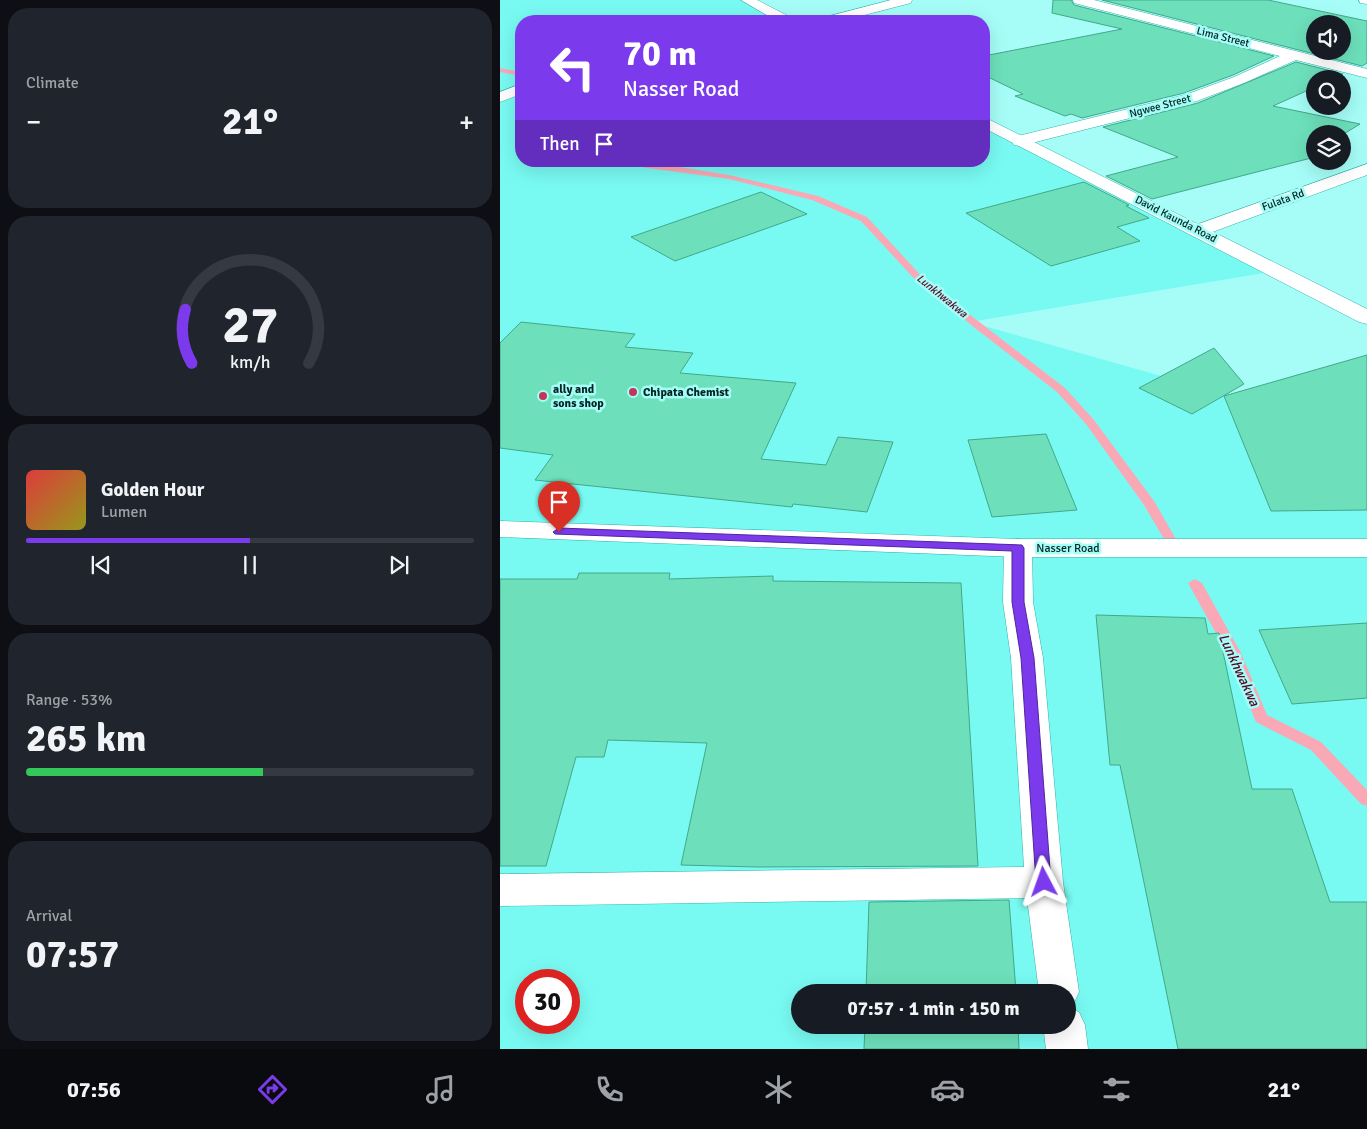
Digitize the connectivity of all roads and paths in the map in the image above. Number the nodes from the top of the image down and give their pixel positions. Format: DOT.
graph roads {
  1 [pos="747,0"];
  2 [pos="906,0"];
  3 [pos="1079,0"];
  4 [pos="775,15"];
  5 [pos="850,15"];
  6 [pos="1295,55"];
  7 [pos="1367,74"];
  8 [pos="515,91"];
  9 [pos="500,97"];
  10 [pos="990,125"];
  11 [pos="1020,141"];
  12 [pos="1367,169"];
  13 [pos="1200,230"];
  14 [pos="1367,317"];
  15 [pos="500,529"];
  16 [pos="1018,548"];
  17 [pos="1367,548"];
  18 [pos="1044,882"];
  19 [pos="500,890"];
  20 [pos="1058,984"];
  21 [pos="1065,1034"];
  22 [pos="1067,1049"];
  1 -- 4 [label="street"];
  2 -- 5 [label="street"];
  3 -- 6 [label="street, Lima Street"];
  6 -- 7 [label="street, Lima Street"];
  6 -- 11 [label="street, Ngwee Street"];
  8 -- 9 [label="street"];
  10 -- 11 [label="street, David Kaunda Road"];
  11 -- 13 [label="street, David Kaunda Road"];
  12 -- 13 [label="street, Fulata Rd"];
  13 -- 14 [label="street, David Kaunda Road"];
  15 -- 16 [label="street, Nasser Road"];
  16 -- 17 [label="street, Nasser Road"];
  16 -- 18 [label="street"];
  18 -- 19 [label="street"];
  18 -- 20 [label="street"];
  21 -- 22 [label="street"];
}
